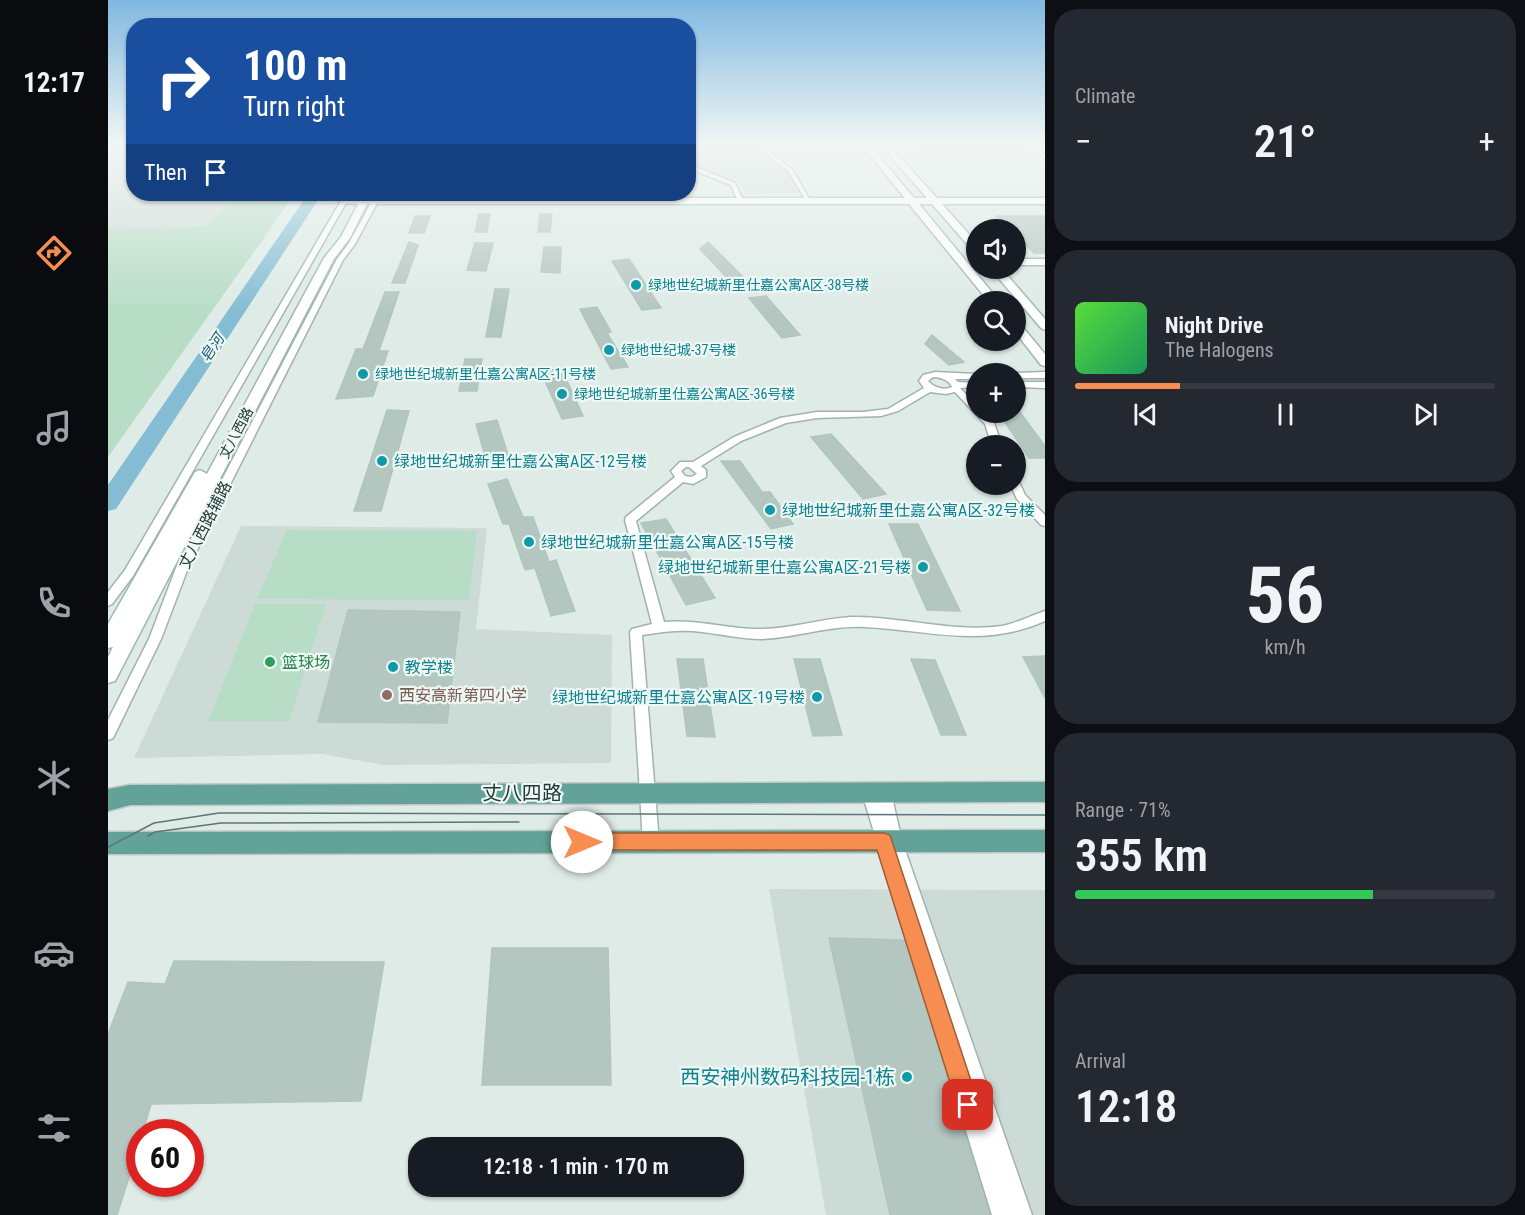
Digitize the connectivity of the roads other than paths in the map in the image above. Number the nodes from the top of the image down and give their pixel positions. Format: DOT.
graph roads {
  1 [pos="696,199"];
  2 [pos="843,199"];
  3 [pos="911,200"];
  4 [pos="934,200"];
  5 [pos="1045,200"];
  6 [pos="360,201"];
  7 [pos="360,201"];
  8 [pos="360,201"];
  9 [pos="361,201"];
  10 [pos="966,237"];
  11 [pos="1026,262"];
  12 [pos="1045,262"];
  13 [pos="1004,279"];
  14 [pos="986,291"];
  15 [pos="1045,326"];
  16 [pos="1026,339"];
  17 [pos="1045,362"];
  18 [pos="1045,375"];
  19 [pos="944,376"];
  20 [pos="966,376"];
  21 [pos="1026,376"];
  22 [pos="1026,385"];
  23 [pos="1045,385"];
  24 [pos="966,386"];
  25 [pos="956,387"];
  26 [pos="930,389"];
  27 [pos="966,398"];
  28 [pos="1020,495"];
  29 [pos="1045,522"];
  30 [pos="108,602"];
  31 [pos="1045,616"];
  32 [pos="659,627"];
  33 [pos="108,641"];
  34 [pos="108,675"];
  35 [pos="108,734"];
  36 [pos="1045,792"];
  37 [pos="877,793"];
  38 [pos="647,794"];
  39 [pos="108,800"];
  40 [pos="889,841"];
  41 [pos="1045,841"];
  42 [pos="651,842"];
  43 [pos="108,843"];
  44 [pos="1004,1215"];
  45 [pos="1021,1215"];
  1 -- 3 [label="main road"];
  2 -- 3 [label="main road"];
  3 -- 4 [label="main road"];
  3 -- 14 [label="main road"];
  4 -- 5 [label="main road"];
  4 -- 10 [label="main road"];
  6 -- 30 [label="street"];
  7 -- 33 [label="main road, 丈八西路"];
  8 -- 34 [label="main road, 丈八西路"];
  9 -- 35 [label="street, 丈八西路辅路"];
  11 -- 12 [label="main road"];
  13 -- 15 [label="main road"];
  16 -- 17 [label="main road"];
  18 -- 21 [label="street"];
  19 -- 20 [label="street"];
  19 -- 25 [label="street"];
  19 -- 26 [label="street"];
  22 -- 23 [label="street"];
  24 -- 25 [label="street"];
  25 -- 26 [label="street"];
  25 -- 27 [label="street"];
  26 -- 32 [label="street"];
  28 -- 29 [label="street"];
  31 -- 32 [label="street"];
  32 -- 38 [label="street"];
  36 -- 37 [label="main road, 丈八四路"];
  37 -- 38 [label="main road, 丈八四路"];
  37 -- 40 [label="street"];
  38 -- 39 [label="main road, 丈八四路"];
  38 -- 42 [label="street"];
  40 -- 41 [label="main road"];
  40 -- 42 [label="main road"];
  40 -- 44 [label="street"];
  40 -- 45 [label="street"];
  42 -- 43 [label="main road"];
}
